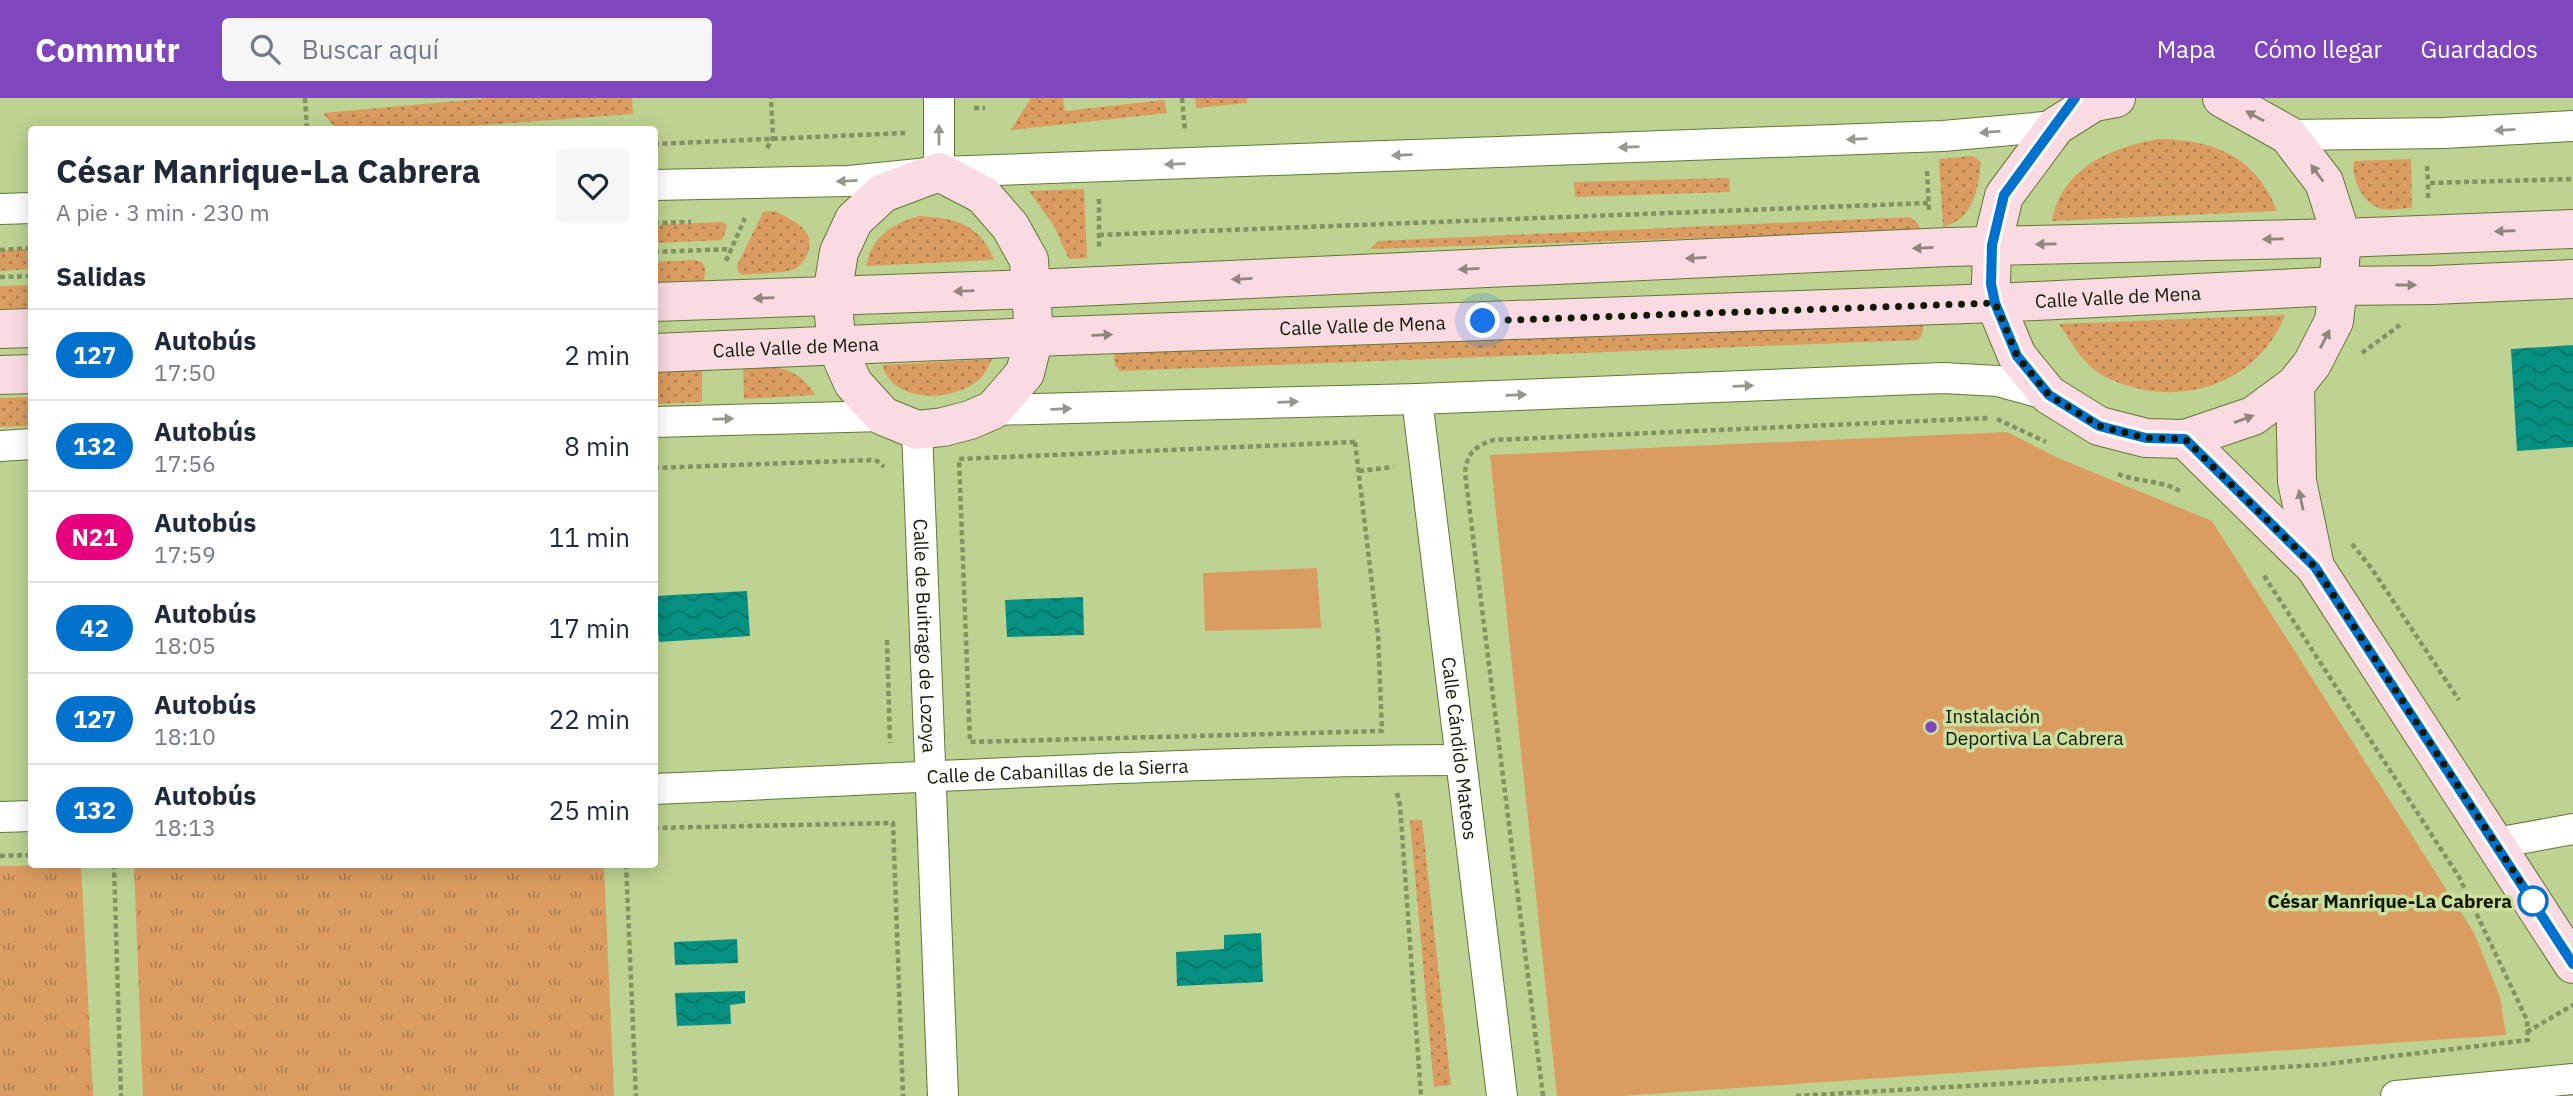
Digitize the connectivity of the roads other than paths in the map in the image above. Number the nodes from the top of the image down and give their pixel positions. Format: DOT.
graph roads {
  1 [pos="939,98"];
  2 [pos="2116,98"];
  3 [pos="2222,98"];
  4 [pos="2065,112"];
  5 [pos="2573,126"];
  6 [pos="2288,135"];
  7 [pos="939,172"];
  8 [pos="658,185"];
  9 [pos="28,208"];
  10 [pos="0,209"];
  11 [pos="2573,229"];
  12 [pos="2342,238"];
  13 [pos="1992,245"];
  14 [pos="2573,279"];
  15 [pos="2338,286"];
  16 [pos="1032,289"];
  17 [pos="832,295"];
  18 [pos="658,302"];
  19 [pos="1995,303"];
  20 [pos="28,328"];
  21 [pos="0,329"];
  22 [pos="1034,337"];
  23 [pos="838,347"];
  24 [pos="658,353"];
  25 [pos="28,374"];
  26 [pos="0,375"];
  27 [pos="2295,385"];
  28 [pos="2049,395"];
  29 [pos="1418,399"];
  30 [pos="993,410"];
  31 [pos="658,422"];
  32 [pos="900,423"];
  33 [pos="2185,439"];
  34 [pos="28,444"];
  35 [pos="0,446"];
  36 [pos="2315,567"];
  37 [pos="1460,760"];
  38 [pos="929,776"];
  39 [pos="658,789"];
  40 [pos="28,816"];
  41 [pos="0,817"];
  42 [pos="2573,829"];
  43 [pos="2496,843"];
  44 [pos="2573,964"];
  45 [pos="2573,1079"];
  46 [pos="943,1096"];
  47 [pos="1502,1096"];
  48 [pos="2396,1096"];
  7 -- 1 [label="street, one-way"];
  2 -- 4 [label="main road"];
  6 -- 3 [label="main road, one-way"];
  4 -- 7 [label="street, one-way"];
  4 -- 13 [label="main road"];
  5 -- 6 [label="street, one-way"];
  12 -- 6 [label="main road, one-way"];
  7 -- 8 [label="street, one-way"];
  7 -- 16 [label="main road"];
  7 -- 17 [label="main road"];
  9 -- 10 [label="street"];
  11 -- 12 [label="main road, one-way"];
  12 -- 13 [label="main road, one-way"];
  12 -- 15 [label="main road"];
  13 -- 16 [label="main road, one-way"];
  13 -- 19 [label="main road"];
  15 -- 14 [label="main road, Calle Valle de Mena, one-way"];
  15 -- 19 [label="main road, Calle Valle de Mena"];
  27 -- 15 [label="main road, one-way"];
  16 -- 17 [label="main road, one-way"];
  16 -- 22 [label="main road"];
  17 -- 18 [label="main road, one-way"];
  17 -- 23 [label="main road"];
  22 -- 19 [label="main road, Calle Valle de Mena, one-way"];
  19 -- 28 [label="main road"];
  20 -- 21 [label="main road"];
  22 -- 23 [label="main road, Calle Valle de Mena"];
  22 -- 30 [label="main road"];
  23 -- 24 [label="main road, Calle Valle de Mena"];
  23 -- 32 [label="main road"];
  25 -- 26 [label="main road"];
  33 -- 27 [label="main road, one-way"];
  36 -- 27 [label="main road, one-way"];
  29 -- 28 [label="street, one-way"];
  28 -- 33 [label="main road"];
  30 -- 29 [label="street, one-way"];
  29 -- 37 [label="street, Calle Cándido Mateos"];
  30 -- 32 [label="main road"];
  31 -- 32 [label="street, one-way"];
  32 -- 38 [label="street, Calle de Buitrago de Lozoya"];
  33 -- 36 [label="main road"];
  34 -- 35 [label="street"];
  36 -- 43 [label="main road"];
  37 -- 38 [label="street, Calle de Cabanillas de la Sierra"];
  37 -- 47 [label="street, Calle Cándido Mateos"];
  38 -- 39 [label="street, Calle de Cabanillas de la Sierra"];
  38 -- 46 [label="street, Calle de Buitrago de Lozoya"];
  40 -- 41 [label="street"];
  42 -- 43 [label="street"];
  43 -- 44 [label="main road"];
  45 -- 48 [label="street"];
}
